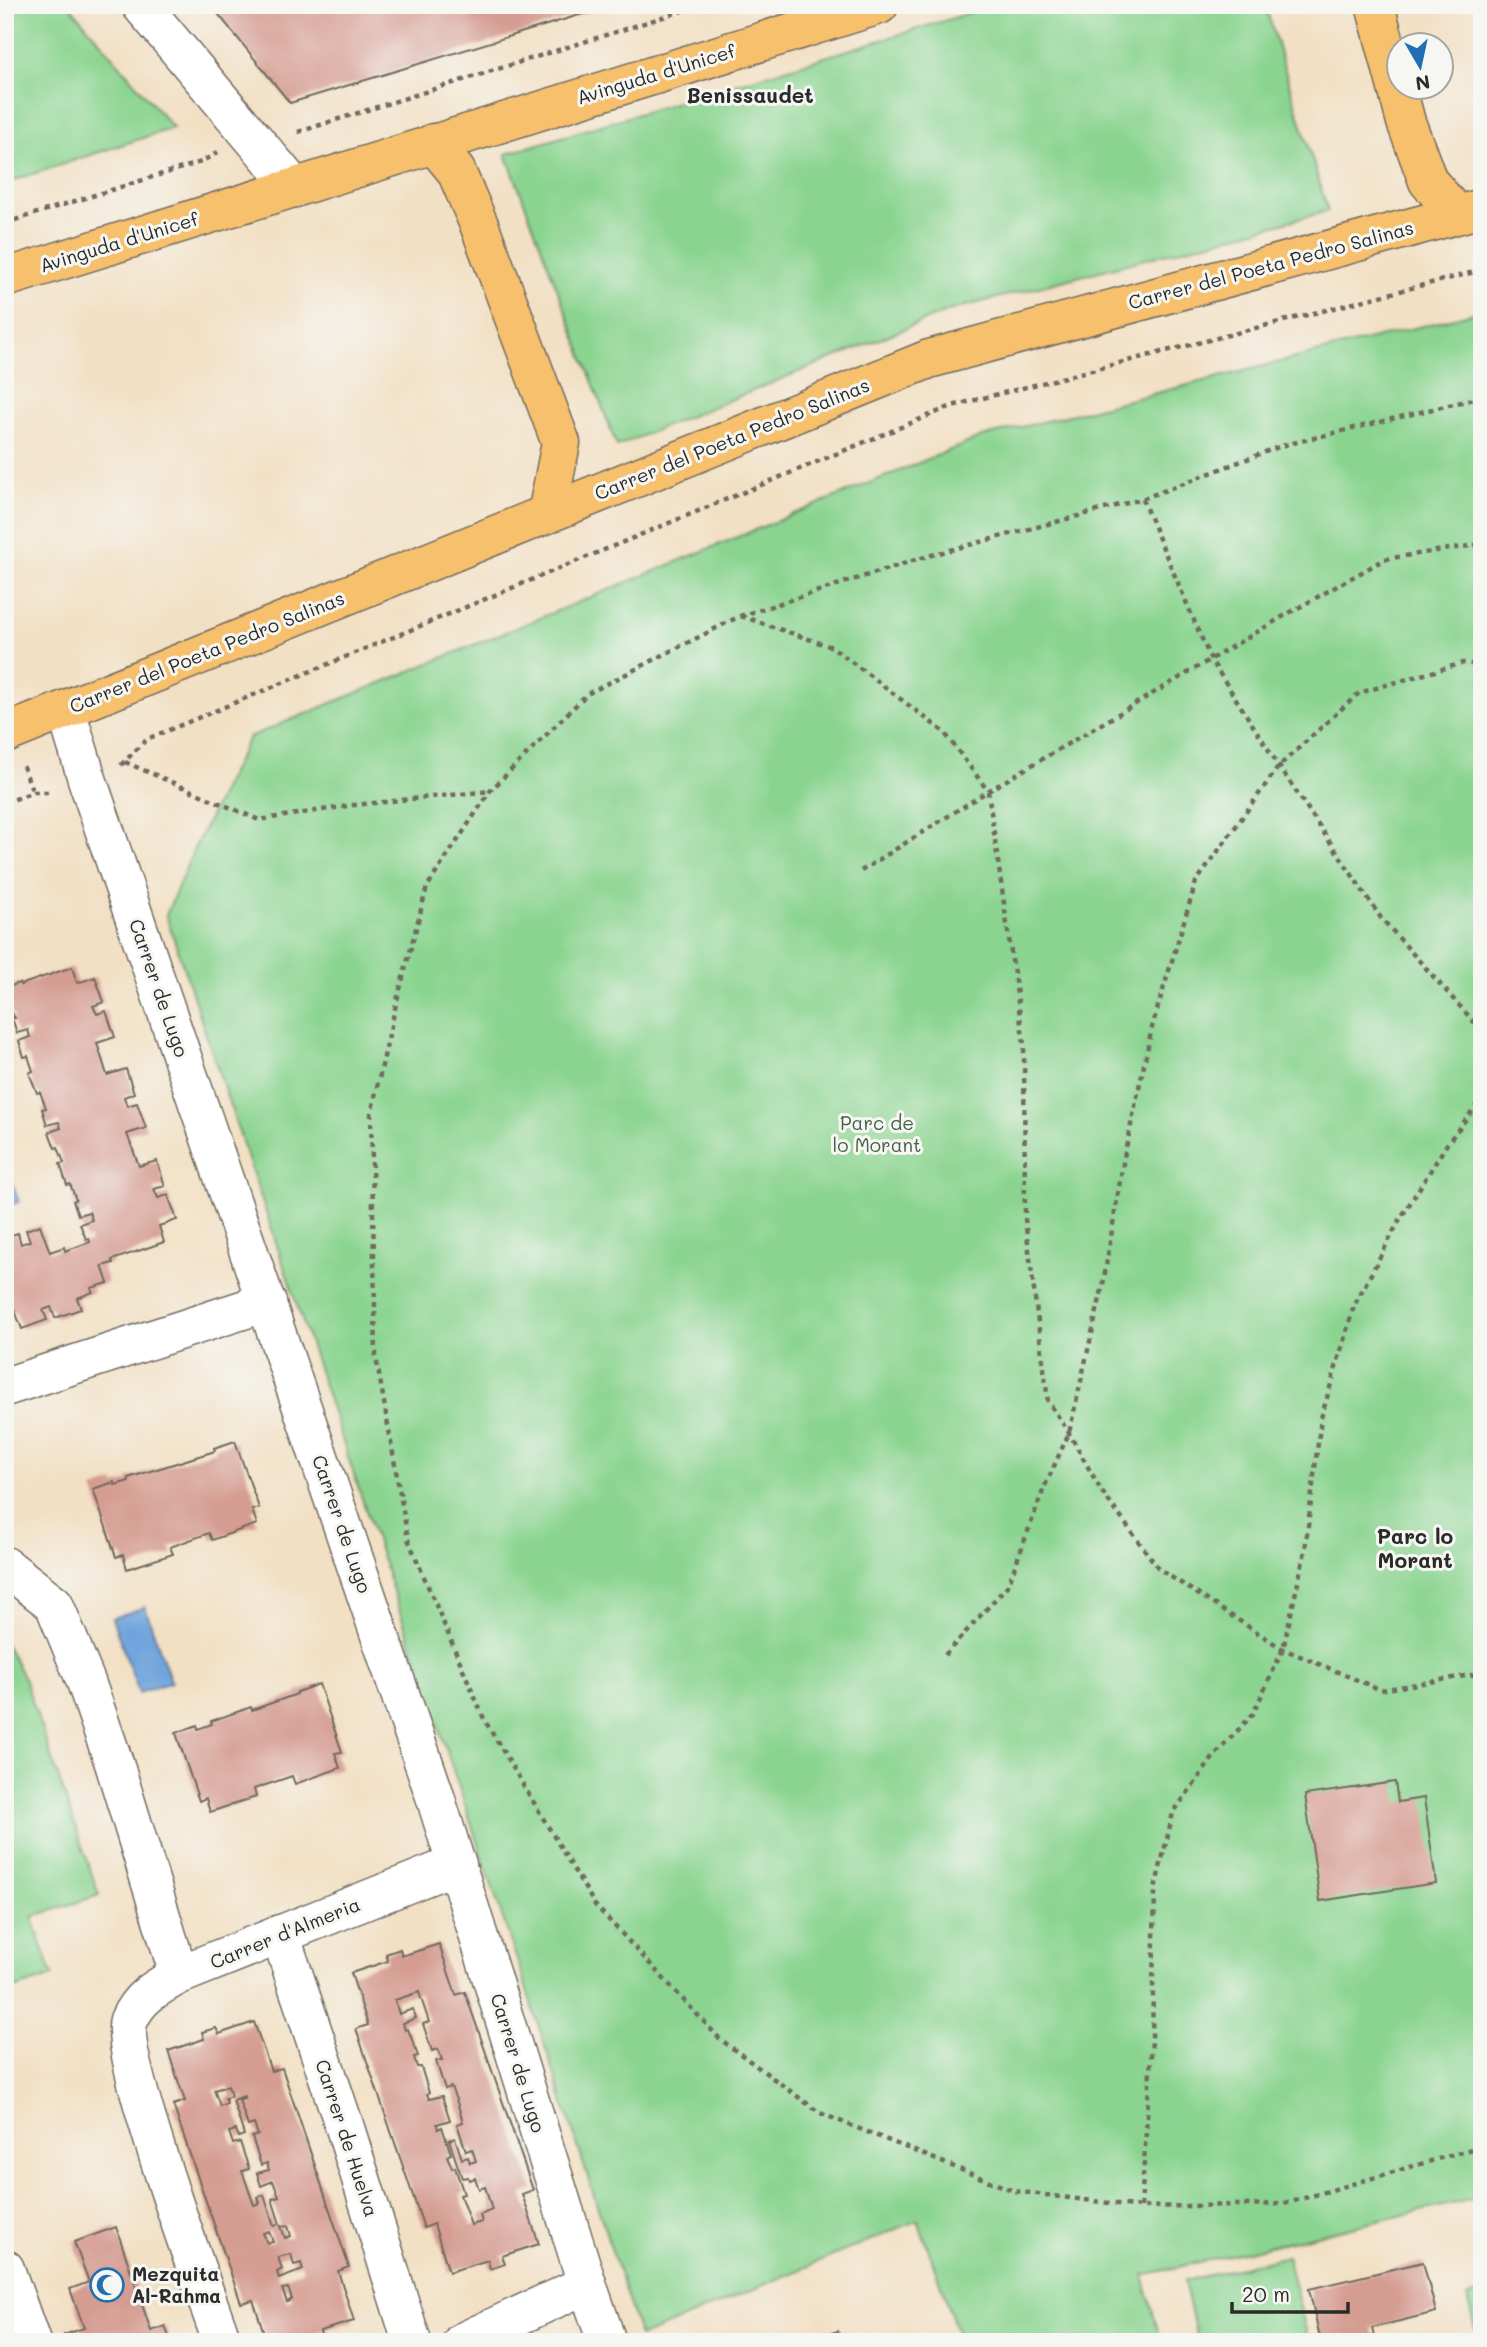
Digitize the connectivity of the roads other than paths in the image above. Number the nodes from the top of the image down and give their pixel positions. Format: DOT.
graph roads {
  1 [pos="141,5"];
  2 [pos="879,5"];
  3 [pos="1375,5"];
  4 [pos="433,143"];
  5 [pos="295,188"];
  6 [pos="1469,211"];
  7 [pos="5,278"];
  8 [pos="547,514"];
  9 [pos="66,710"];
  10 [pos="5,734"];
  11 [pos="267,1302"];
  12 [pos="5,1387"];
  13 [pos="5,1566"];
  14 [pos="457,1864"];
  15 [pos="280,1934"];
  16 [pos="179,1975"];
  17 [pos="5,2269"];
  18 [pos="587,2284"];
  19 [pos="31,2342"];
  20 [pos="222,2342"];
  21 [pos="412,2342"];
  22 [pos="462,2342"];
  23 [pos="607,2342"];
  1 -- 5 [label="street"];
  2 -- 4 [label="main road, Avinguda d'Unicef"];
  3 -- 6 [label="main road"];
  4 -- 5 [label="main road, Avinguda d'Unicef"];
  4 -- 8 [label="main road"];
  5 -- 7 [label="main road, Avinguda d'Unicef"];
  6 -- 8 [label="main road, Carrer del Poeta Pedro Salinas"];
  8 -- 9 [label="main road, Carrer del Poeta Pedro Salinas"];
  9 -- 10 [label="main road, Carrer del Poeta Pedro Salinas"];
  9 -- 11 [label="street, Carrer de Lugo"];
  11 -- 12 [label="street"];
  11 -- 14 [label="street, Carrer de Lugo"];
  13 -- 16 [label="street"];
  14 -- 15 [label="street, Carrer d'Almeria"];
  14 -- 18 [label="street, Carrer de Lugo"];
  15 -- 16 [label="street, Carrer d'Almeria"];
  15 -- 21 [label="street, Carrer de Huelva"];
  16 -- 20 [label="street, Carrer d'Almeria"];
  17 -- 19 [label="street"];
  18 -- 22 [label="street"];
  18 -- 23 [label="street, Carrer de Lugo"];
}
